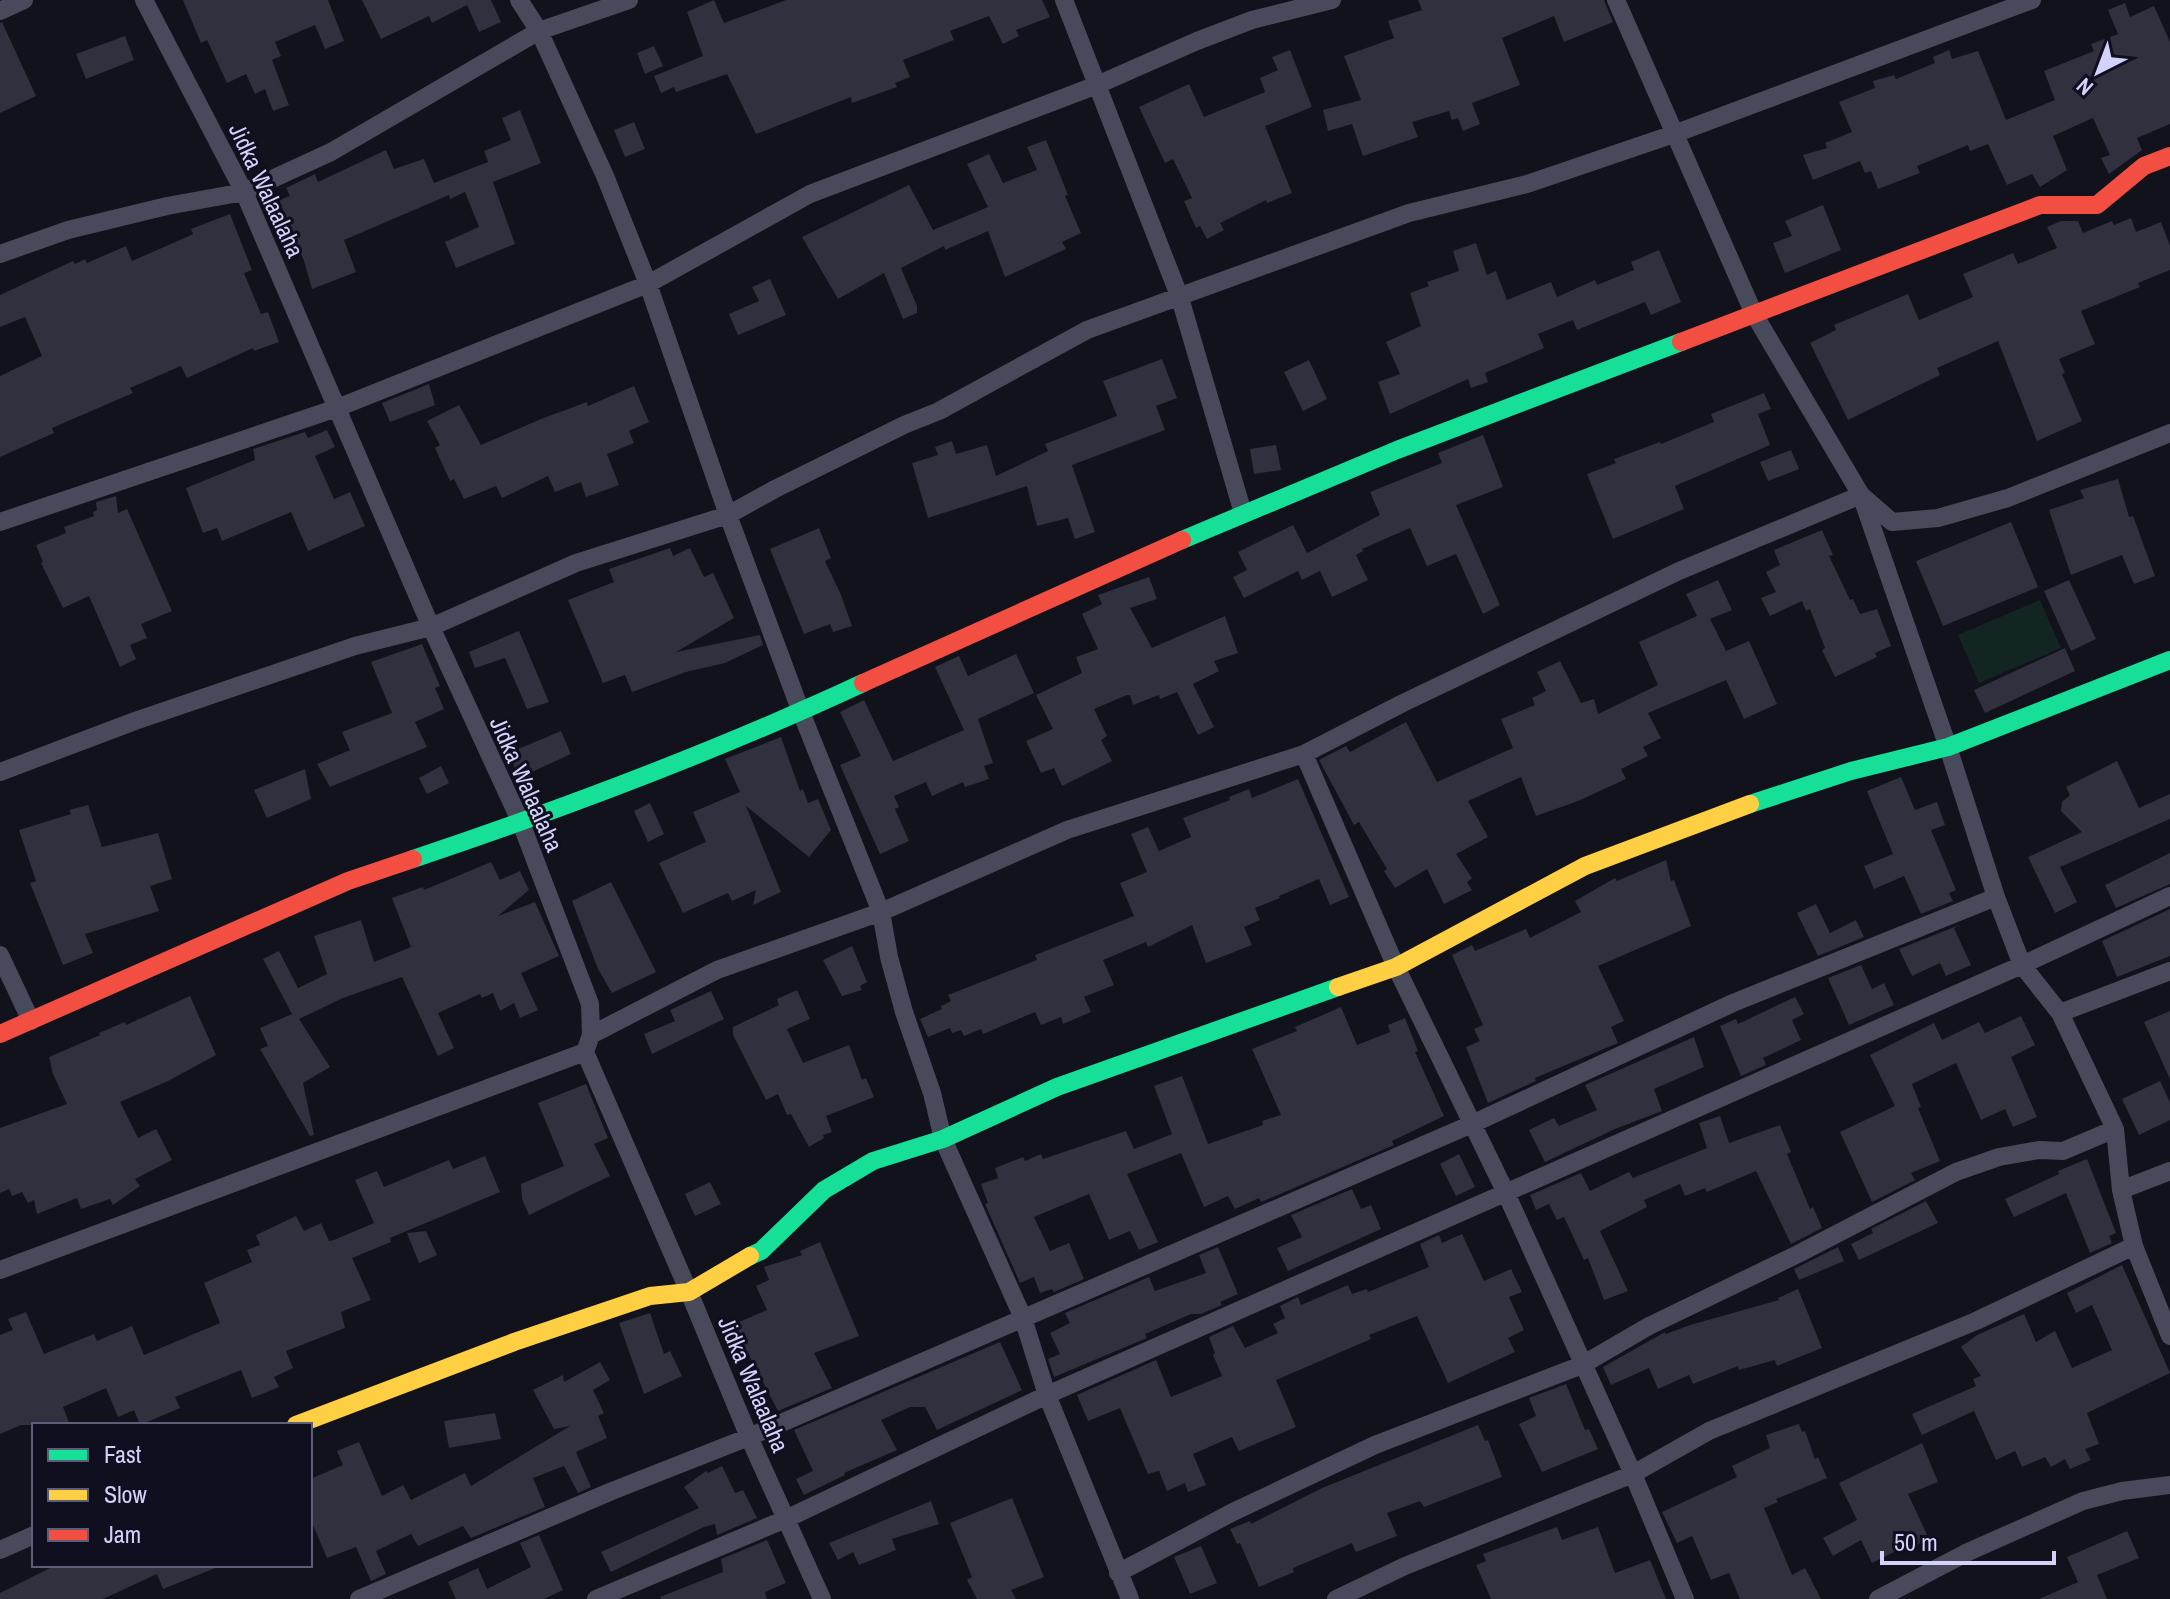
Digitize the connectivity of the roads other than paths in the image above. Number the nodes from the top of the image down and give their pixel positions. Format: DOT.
graph roads {
  1 [pos="24,0"];
  2 [pos="144,0"];
  3 [pos="519,0"];
  4 [pos="629,0"];
  5 [pos="1064,0"];
  6 [pos="1332,0"];
  7 [pos="1616,0"];
  8 [pos="2032,0"];
  9 [pos="0,11"];
  10 [pos="539,31"];
  11 [pos="1097,85"];
  12 [pos="1674,134"];
  13 [pos="2170,156"];
  14 [pos="244,192"];
  15 [pos="0,254"];
  16 [pos="648,284"];
  17 [pos="1180,298"];
  18 [pos="1754,314"];
  19 [pos="337,408"];
  20 [pos="2170,433"];
  21 [pos="1861,495"];
  22 [pos="1243,513"];
  23 [pos="728,515"];
  24 [pos="0,522"];
  25 [pos="431,627"];
  26 [pos="2170,660"];
  27 [pos="801,712"];
  28 [pos="1948,747"];
  29 [pos="1304,754"];
  30 [pos="0,772"];
  31 [pos="521,823"];
  32 [pos="2170,896"];
  33 [pos="1996,897"];
  34 [pos="881,912"];
  35 [pos="0,955"];
  36 [pos="2022,965"];
  37 [pos="1396,967"];
  38 [pos="2170,971"];
  39 [pos="2060,1013"];
  40 [pos="31,1021"];
  41 [pos="0,1034"];
  42 [pos="588,1044"];
  43 [pos="1472,1124"];
  44 [pos="2115,1129"];
  45 [pos="943,1139"];
  46 [pos="2170,1171"];
  47 [pos="2121,1190"];
  48 [pos="1506,1193"];
  49 [pos="2134,1246"];
  50 [pos="0,1270"];
  51 [pos="689,1292"];
  52 [pos="2166,1312"];
  53 [pos="1023,1318"];
  54 [pos="2170,1336"];
  55 [pos="1582,1365"];
  56 [pos="1047,1395"];
  57 [pos="301,1423"];
  58 [pos="749,1437"];
  59 [pos="1633,1474"];
  60 [pos="2170,1485"];
  61 [pos="786,1519"];
  62 [pos="32,1536"];
  63 [pos="0,1550"];
  64 [pos="1118,1573"];
  65 [pos="359,1599"];
  66 [pos="596,1599"];
  67 [pos="822,1599"];
  68 [pos="1130,1599"];
  69 [pos="1336,1599"];
  70 [pos="1685,1599"];
  71 [pos="1878,1599"];
  1 -- 9 [label="street"];
  2 -- 14 [label="street, Jidka Walaalaha"];
  3 -- 10 [label="street"];
  4 -- 10 [label="street"];
  5 -- 11 [label="street"];
  6 -- 11 [label="street"];
  7 -- 12 [label="street"];
  8 -- 12 [label="street"];
  10 -- 14 [label="street"];
  10 -- 16 [label="street"];
  11 -- 16 [label="street"];
  11 -- 17 [label="street"];
  12 -- 17 [label="street"];
  12 -- 18 [label="street"];
  13 -- 18 [label="street"];
  14 -- 15 [label="street"];
  14 -- 19 [label="street, Jidka Walaalaha"];
  16 -- 19 [label="street"];
  16 -- 23 [label="street"];
  17 -- 22 [label="street"];
  17 -- 23 [label="street"];
  18 -- 21 [label="street"];
  18 -- 22 [label="street"];
  19 -- 24 [label="street"];
  19 -- 25 [label="street, Jidka Walaalaha"];
  20 -- 21 [label="street"];
  21 -- 28 [label="street"];
  21 -- 29 [label="street"];
  22 -- 27 [label="street"];
  23 -- 25 [label="street"];
  23 -- 27 [label="street"];
  25 -- 30 [label="street"];
  25 -- 31 [label="street, Jidka Walaalaha"];
  26 -- 28 [label="street"];
  27 -- 31 [label="street"];
  27 -- 34 [label="street"];
  28 -- 33 [label="street"];
  28 -- 37 [label="street"];
  29 -- 34 [label="street"];
  29 -- 37 [label="street"];
  31 -- 40 [label="street"];
  31 -- 42 [label="street, Jidka Walaalaha"];
  32 -- 36 [label="street"];
  33 -- 36 [label="street"];
  33 -- 43 [label="street"];
  34 -- 42 [label="street"];
  34 -- 45 [label="street"];
  35 -- 40 [label="street"];
  36 -- 39 [label="street"];
  36 -- 48 [label="street"];
  37 -- 43 [label="street"];
  37 -- 45 [label="street"];
  38 -- 39 [label="street"];
  39 -- 44 [label="street"];
  40 -- 41 [label="street"];
  42 -- 50 [label="street"];
  42 -- 51 [label="street, Jidka Walaalaha"];
  43 -- 48 [label="street"];
  43 -- 53 [label="street"];
  44 -- 47 [label="street"];
  44 -- 55 [label="street"];
  45 -- 51 [label="street"];
  45 -- 53 [label="street"];
  46 -- 47 [label="street"];
  47 -- 49 [label="street"];
  48 -- 55 [label="street"];
  48 -- 56 [label="street"];
  49 -- 52 [label="street"];
  49 -- 59 [label="street"];
  51 -- 57 [label="street"];
  51 -- 58 [label="street, Jidka Walaalaha"];
  52 -- 54 [label="street"];
  53 -- 56 [label="street"];
  53 -- 58 [label="street"];
  55 -- 59 [label="street"];
  55 -- 64 [label="street"];
  56 -- 61 [label="street"];
  56 -- 64 [label="street"];
  58 -- 61 [label="street, Jidka Walaalaha"];
  58 -- 65 [label="street"];
  59 -- 69 [label="street"];
  59 -- 70 [label="street"];
  60 -- 71 [label="street"];
  61 -- 66 [label="street"];
  61 -- 67 [label="street, Jidka Walaalaha"];
  62 -- 63 [label="street"];
  64 -- 68 [label="street"];
}
